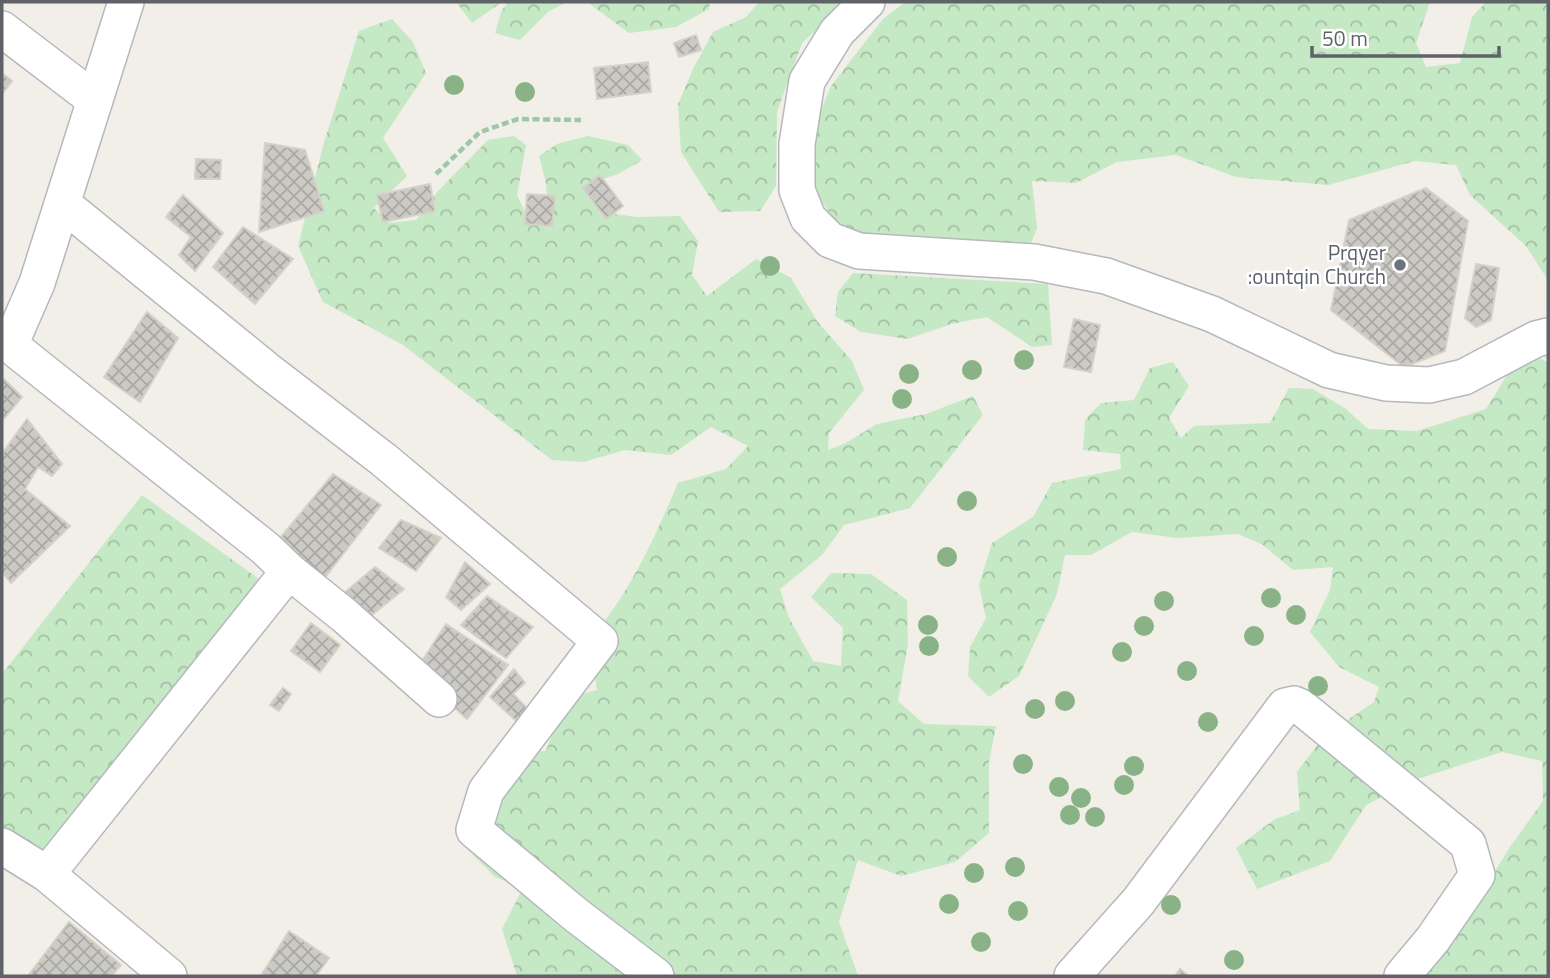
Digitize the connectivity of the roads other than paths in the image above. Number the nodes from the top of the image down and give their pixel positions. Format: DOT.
graph roads {
  1 [pos="125,2"];
  2 [pos="867,2"];
  3 [pos="2,29"];
  4 [pos="95,100"];
  5 [pos="63,204"];
  6 [pos="1548,336"];
  7 [pos="289,571"];
  8 [pos="439,699"];
  9 [pos="2,846"];
  10 [pos="47,874"];
  11 [pos="169,976"];
  12 [pos="656,976"];
  13 [pos="1072,976"];
  14 [pos="1402,976"];
  1 -- 4 [label="street"];
  2 -- 6 [label="street"];
  3 -- 4 [label="street"];
  4 -- 5 [label="street"];
  5 -- 7 [label="street"];
  5 -- 12 [label="street"];
  7 -- 8 [label="street"];
  7 -- 10 [label="street"];
  9 -- 10 [label="street"];
  10 -- 11 [label="street"];
  13 -- 14 [label="street"];
}
